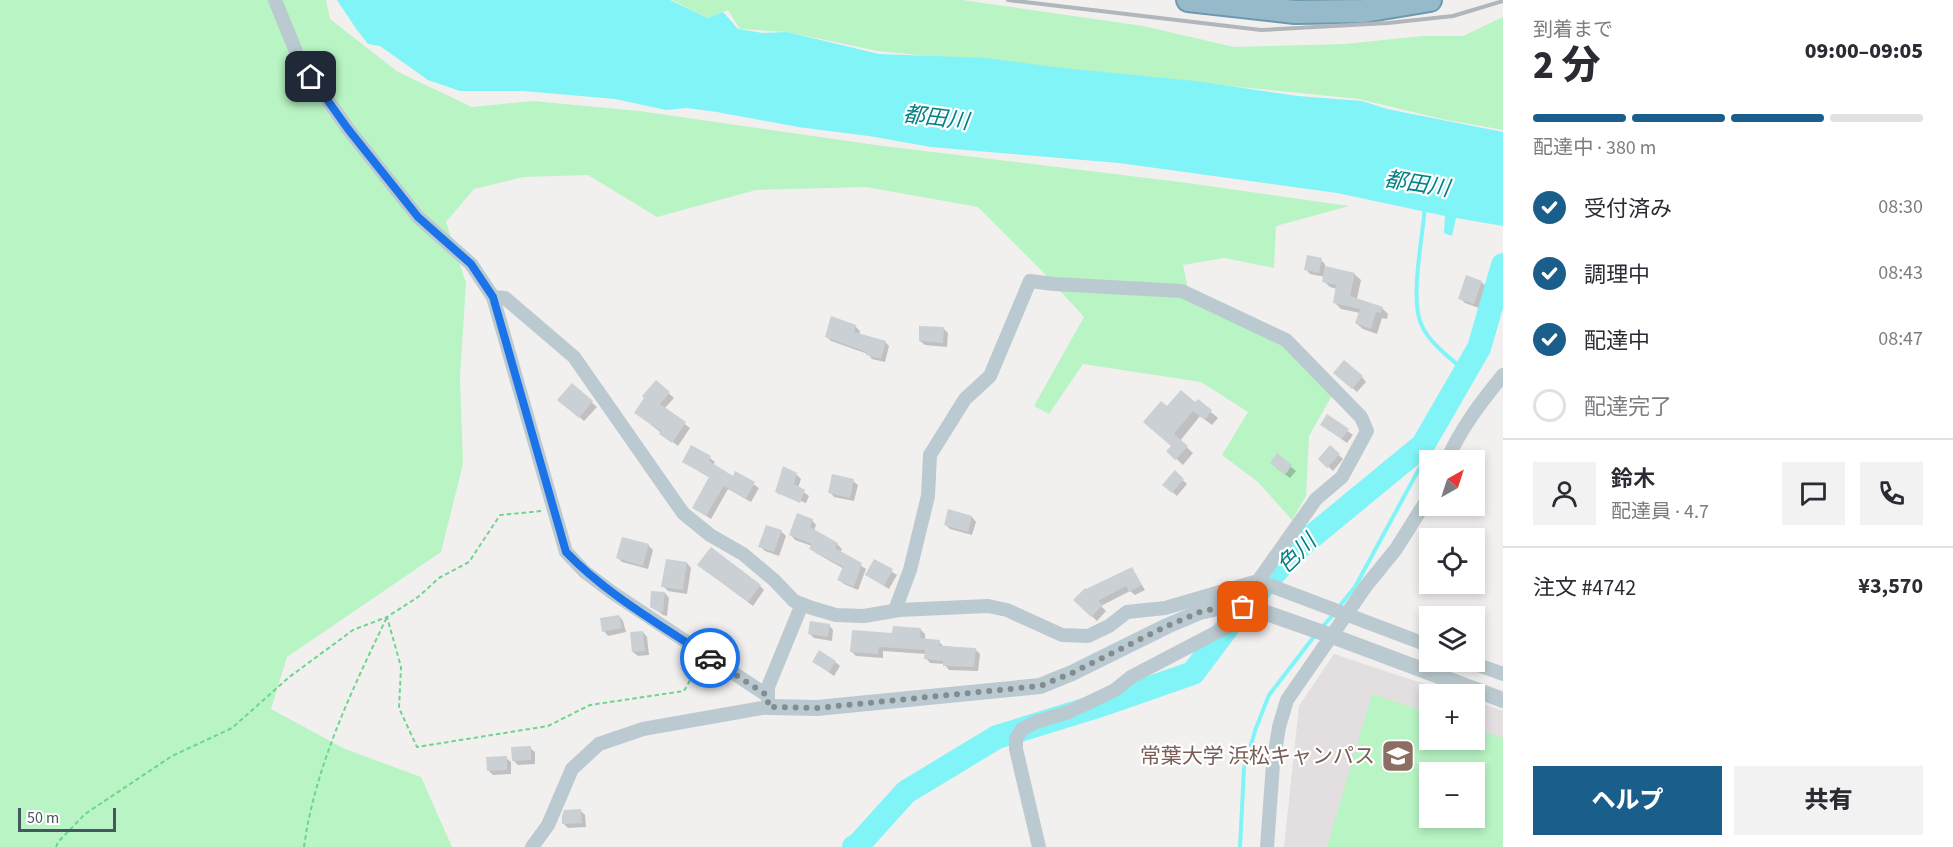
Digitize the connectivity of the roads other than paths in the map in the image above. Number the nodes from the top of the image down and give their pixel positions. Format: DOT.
graph roads {
  1 [pos="275,0"];
  2 [pos="1188,0"];
  3 [pos="1430,0"];
  4 [pos="493,297"];
  5 [pos="1503,375"];
  6 [pos="1452,450"];
  7 [pos="1419,512"];
  8 [pos="1258,581"];
  9 [pos="802,604"];
  10 [pos="1255,609"];
  11 [pos="895,610"];
  12 [pos="1347,615"];
  13 [pos="1332,636"];
  14 [pos="1419,642"];
  15 [pos="1485,667"];
  16 [pos="1503,674"];
  17 [pos="1503,700"];
  18 [pos="768,702"];
  19 [pos="532,847"];
  20 [pos="1039,847"];
  21 [pos="1267,847"];
  1 -- 4 [label="street"];
  2 -- 3 [label="highway"];
  4 -- 9 [label="street"];
  4 -- 18 [label="street"];
  5 -- 6 [label="street"];
  7 -- 12 [label="street"];
  8 -- 11 [label="street"];
  8 -- 11 [label="street"];
  8 -- 12 [label="street"];
  9 -- 11 [label="street"];
  9 -- 18 [label="street"];
  10 -- 13 [label="street"];
  10 -- 18 [label="street"];
  10 -- 20 [label="street"];
  12 -- 13 [label="street"];
  12 -- 14 [label="street"];
  13 -- 17 [label="street"];
  13 -- 21 [label="street"];
  15 -- 16 [label="street"];
  18 -- 19 [label="street"];
}
